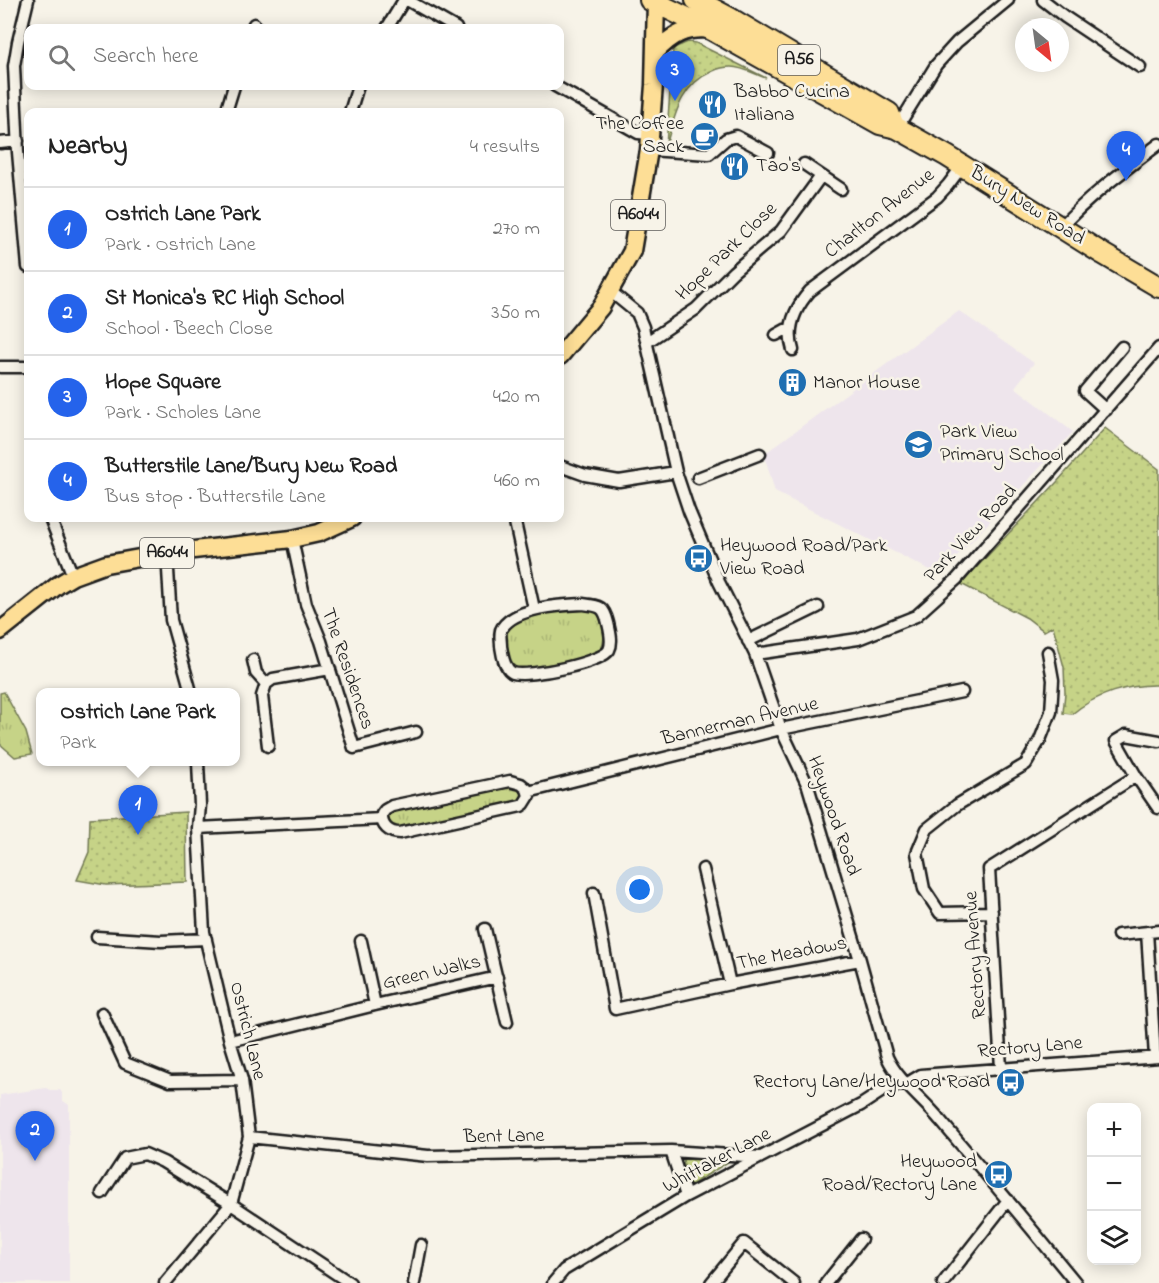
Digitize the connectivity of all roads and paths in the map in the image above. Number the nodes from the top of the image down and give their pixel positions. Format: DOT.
graph roads {
  1 [pos="28,0"];
  2 [pos="406,0"];
  3 [pos="696,0"];
  4 [pos="1008,0"];
  5 [pos="1043,0"];
  6 [pos="654,1"];
  7 [pos="25,24"];
  8 [pos="390,24"];
  9 [pos="449,24"];
  10 [pos="712,30"];
  11 [pos="23,43"];
  12 [pos="655,53"];
  13 [pos="1140,67"];
  14 [pos="233,90"];
  15 [pos="357,90"];
  16 [pos="562,90"];
  17 [pos="227,108"];
  18 [pos="351,108"];
  19 [pos="896,127"];
  20 [pos="18,141"];
  21 [pos="650,142"];
  22 [pos="0,143"];
  23 [pos="1159,144"];
  24 [pos="768,153"];
  25 [pos="804,164"];
  26 [pos="963,165"];
  27 [pos="821,176"];
  28 [pos="841,189"];
  29 [pos="24,217"];
  30 [pos="1060,227"];
  31 [pos="808,277"];
  32 [pos="816,287"];
  33 [pos="1159,287"];
  34 [pos="610,291"];
  35 [pos="791,329"];
  36 [pos="776,335"];
  37 [pos="647,342"];
  38 [pos="1122,347"];
  39 [pos="1159,348"];
  40 [pos="793,350"];
  41 [pos="564,351"];
  42 [pos="0,367"];
  43 [pos="24,367"];
  44 [pos="1106,410"];
  45 [pos="760,454"];
  46 [pos="564,467"];
  47 [pos="676,472"];
  48 [pos="689,481"];
  49 [pos="52,522"];
  50 [pos="343,522"];
  51 [pos="515,522"];
  52 [pos="292,539"];
  53 [pos="167,553"];
  54 [pos="73,576"];
  55 [pos="818,607"];
  56 [pos="534,609"];
  57 [pos="0,631"];
  58 [pos="748,641"];
  59 [pos="1048,652"];
  60 [pos="755,654"];
  61 [pos="253,660"];
  62 [pos="330,669"];
  63 [pos="266,684"];
  64 [pos="190,688"];
  65 [pos="962,692"];
  66 [pos="781,729"];
  67 [pos="416,732"];
  68 [pos="1159,741"];
  69 [pos="268,746"];
  70 [pos="198,766"];
  71 [pos="1136,776"];
  72 [pos="528,792"];
  73 [pos="1159,807"];
  74 [pos="382,819"];
  75 [pos="198,828"];
  76 [pos="703,869"];
  77 [pos="594,893"];
  78 [pos="992,912"];
  79 [pos="485,929"];
  80 [pos="1159,931"];
  81 [pos="1147,932"];
  82 [pos="1118,935"];
  83 [pos="97,937"];
  84 [pos="206,939"];
  85 [pos="361,941"];
  86 [pos="860,960"];
  87 [pos="497,977"];
  88 [pos="730,984"];
  89 [pos="375,1005"];
  90 [pos="102,1012"];
  91 [pos="507,1022"];
  92 [pos="230,1041"];
  93 [pos="1157,1057"];
  94 [pos="1002,1068"];
  95 [pos="242,1080"];
  96 [pos="906,1084"];
  97 [pos="249,1137"];
  98 [pos="671,1151"];
  99 [pos="762,1157"];
  100 [pos="102,1194"];
  101 [pos="686,1196"];
  102 [pos="1008,1200"];
  103 [pos="231,1204"];
  104 [pos="861,1239"];
  105 [pos="421,1245"];
  106 [pos="165,1283"];
  107 [pos="350,1283"];
  108 [pos="414,1283"];
  109 [pos="553,1283"];
  110 [pos="711,1283"];
  111 [pos="794,1283"];
  112 [pos="826,1283"];
  113 [pos="943,1283"];
  114 [pos="1076,1283"];
  1 -- 7 [label="street"];
  2 -- 8 [label="street"];
  2 -- 9 [label="street"];
  3 -- 19 [label="highway, Bury New Road / A56"];
  4 -- 19 [label="street"];
  5 -- 13 [label="street"];
  6 -- 10 [label="highway, Bury New Road / A56"];
  6 -- 12 [label="main road, A6044"];
  10 -- 12 [label="main road"];
  10 -- 19 [label="highway, Bury New Road / A56"];
  11 -- 20 [label="street"];
  12 -- 21 [label="main road, A6044"];
  14 -- 17 [label="street"];
  15 -- 18 [label="street"];
  16 -- 21 [label="street"];
  19 -- 26 [label="highway, Bury New Road / A56"];
  20 -- 22 [label="street"];
  20 -- 29 [label="street"];
  21 -- 24 [label="street"];
  21 -- 34 [label="main road, A6044"];
  23 -- 30 [label="street"];
  25 -- 27 [label="street"];
  26 -- 30 [label="highway, Bury New Road / A56"];
  26 -- 32 [label="street, Charlton Avenue"];
  27 -- 28 [label="street"];
  27 -- 37 [label="street, Hope Park Close"];
  30 -- 33 [label="highway, Bury New Road / A56"];
  31 -- 32 [label="street"];
  32 -- 35 [label="street, Charlton Avenue"];
  34 -- 37 [label="street, Heywood Road"];
  34 -- 41 [label="main road, A6044"];
  35 -- 36 [label="street"];
  35 -- 40 [label="street, Charlton Avenue"];
  37 -- 47 [label="street, Heywood Road"];
  38 -- 44 [label="street"];
  39 -- 44 [label="street, Park View Road"];
  42 -- 43 [label="street"];
  44 -- 60 [label="street, Park View Road"];
  45 -- 48 [label="street"];
  46 -- 47 [label="street"];
  47 -- 48 [label="street, Heywood Road"];
  48 -- 58 [label="street, Heywood Road"];
  49 -- 54 [label="street"];
  50 -- 52 [label="main road, A6044"];
  51 -- 56 [label="street"];
  52 -- 53 [label="main road, A6044"];
  52 -- 62 [label="street, The Residences"];
  53 -- 54 [label="main road, A6044"];
  53 -- 64 [label="street"];
  54 -- 57 [label="main road, A6044"];
  55 -- 58 [label="street"];
  56 -- 56 [label="street"];
  58 -- 60 [label="street, Heywood Road"];
  59 -- 78 [label="street"];
  60 -- 66 [label="street, Heywood Road"];
  61 -- 63 [label="street"];
  62 -- 63 [label="street"];
  62 -- 67 [label="street, The Residences"];
  63 -- 69 [label="street"];
  65 -- 66 [label="street, Bannerman Avenue"];
  66 -- 72 [label="street, Bannerman Avenue"];
  66 -- 86 [label="street, Heywood Road"];
  68 -- 71 [label="street"];
  70 -- 75 [label="street, Ostrich Lane"];
  71 -- 73 [label="street"];
  71 -- 78 [label="street, Rectory Avenue"];
  72 -- 74 [label="street"];
  72 -- 74 [label="street, Bannerman Avenue"];
  74 -- 75 [label="street"];
  75 -- 84 [label="street, Ostrich Lane"];
  76 -- 88 [label="street, The Meadows"];
  77 -- 88 [label="street, The Meadows"];
  78 -- 94 [label="street, Rectory Avenue"];
  79 -- 87 [label="street, Green Walks"];
  80 -- 81 [label="street"];
  81 -- 82 [label="street"];
  81 -- 93 [label="street"];
  83 -- 84 [label="street"];
  84 -- 92 [label="street, Ostrich Lane"];
  85 -- 89 [label="street, Green Walks"];
  86 -- 88 [label="street, The Meadows"];
  86 -- 96 [label="street, Heywood Road"];
  87 -- 89 [label="street, Green Walks"];
  87 -- 91 [label="street, Green Walks"];
  89 -- 92 [label="street, Green Walks"];
  90 -- 95 [label="street"];
  92 -- 95 [label="street, Ostrich Lane"];
  93 -- 94 [label="street, Rectory Lane"];
  94 -- 96 [label="street, Rectory Lane"];
  95 -- 97 [label="street, Ostrich Lane"];
  96 -- 99 [label="street, Whittaker Lane"];
  96 -- 102 [label="street, Heywood Road"];
  97 -- 98 [label="street, Bent Lane"];
  97 -- 103 [label="street, Ostrich Lane"];
  98 -- 99 [label="street, Bent Lane"];
  98 -- 101 [label="street"];
  99 -- 101 [label="street, Whittaker Lane"];
  100 -- 103 [label="street"];
  101 -- 109 [label="street, Whittaker Lane"];
  102 -- 113 [label="street"];
  102 -- 114 [label="street, Heywood Road"];
  103 -- 106 [label="street, Ostrich Lane"];
  103 -- 107 [label="street"];
  104 -- 112 [label="street"];
  105 -- 108 [label="street"];
  110 -- 111 [label="street"];
}
